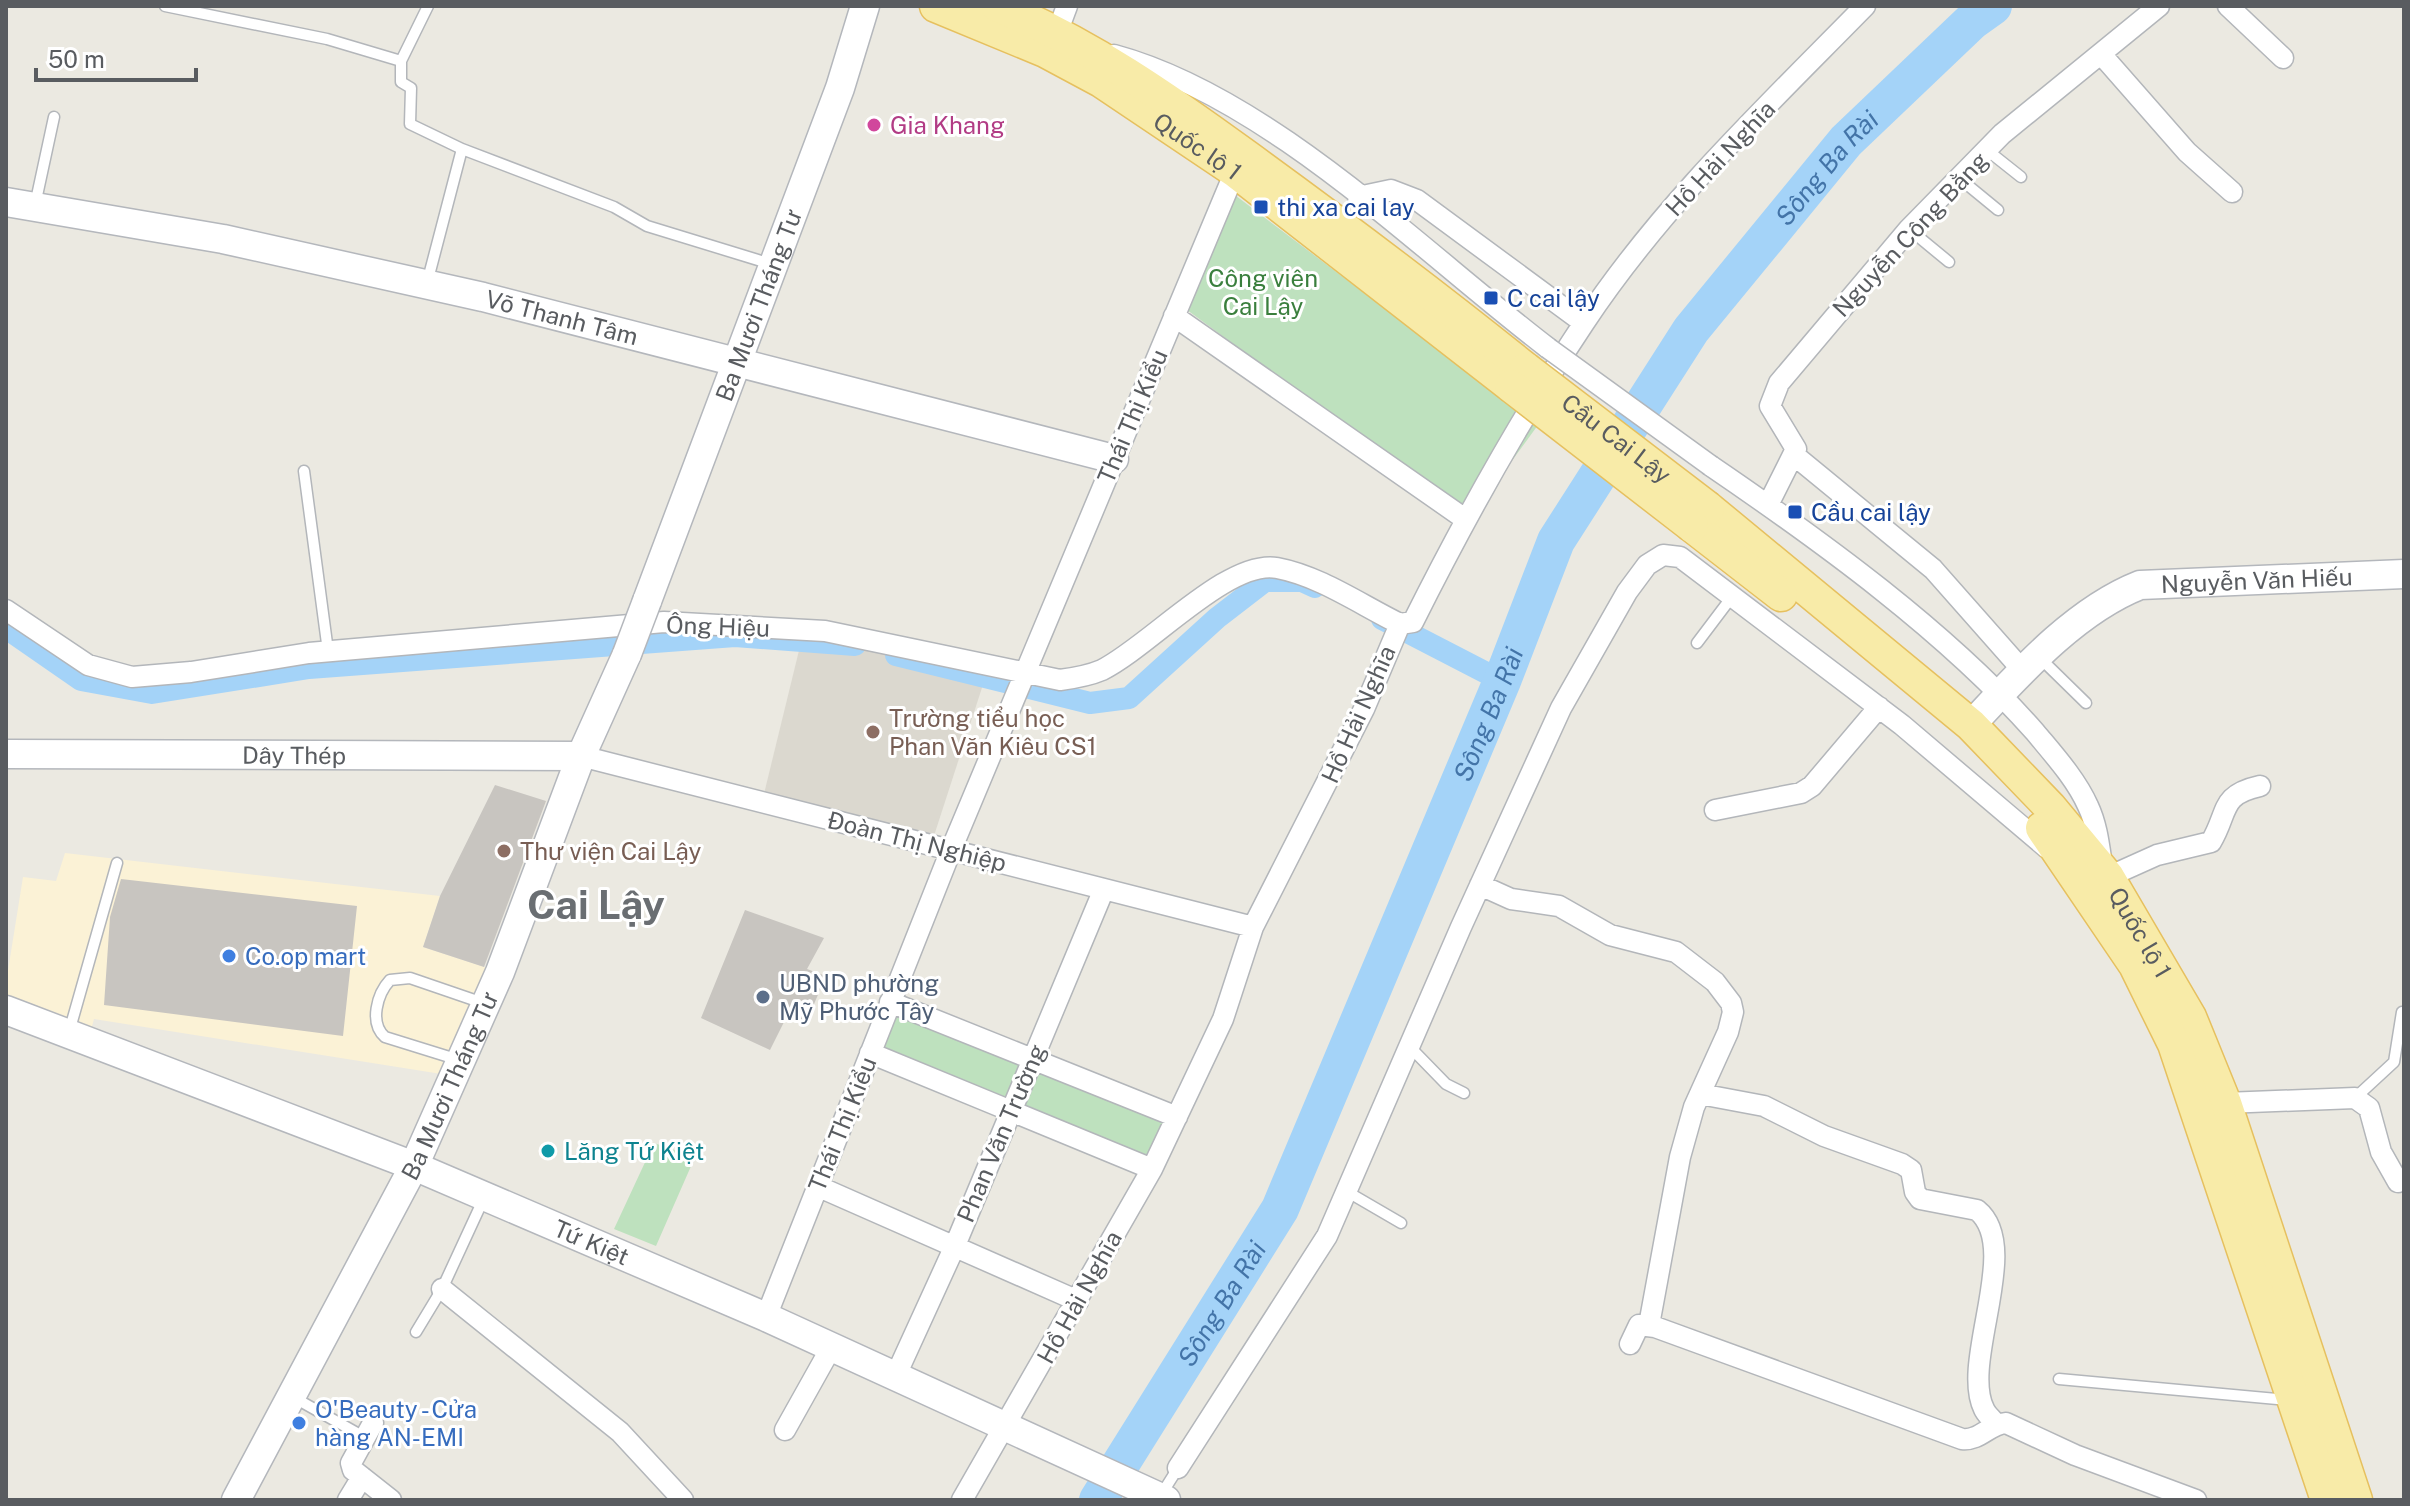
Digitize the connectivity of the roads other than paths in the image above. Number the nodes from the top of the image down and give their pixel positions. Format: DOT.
graph roads {
  1 [pos="165,6"];
  2 [pos="428,6"];
  3 [pos="865,6"];
  4 [pos="936,6"];
  5 [pos="998,6"];
  6 [pos="1865,6"];
  7 [pos="2159,6"];
  8 [pos="2228,6"];
  9 [pos="1062,19"];
  10 [pos="1087,48"];
  11 [pos="2101,54"];
  12 [pos="2283,58"];
  13 [pos="401,61"];
  14 [pos="54,117"];
  15 [pos="462,149"];
  16 [pos="1987,150"];
  17 [pos="1239,162"];
  18 [pos="2021,177"];
  19 [pos="1959,178"];
  20 [pos="2232,192"];
  21 [pos="1358,197"];
  22 [pos="6,202"];
  23 [pos="34,207"];
  24 [pos="1998,210"];
  25 [pos="1909,229"];
  26 [pos="1949,262"];
  27 [pos="774,265"];
  28 [pos="427,284"];
  29 [pos="1174,316"];
  30 [pos="1584,323"];
  31 [pos="738,361"];
  32 [pos="1528,368"];
  33 [pos="1794,455"];
  34 [pos="1114,459"];
  35 [pos="304,471"];
  36 [pos="1768,505"];
  37 [pos="1700,517"];
  38 [pos="1465,519"];
  39 [pos="2404,574"];
  40 [pos="1731,598"];
  41 [pos="6,610"];
  42 [pos="1400,624"];
  43 [pos="1697,643"];
  44 [pos="328,651"];
  45 [pos="2032,665"];
  46 [pos="1024,675"];
  47 [pos="2001,694"];
  48 [pos="2086,703"];
  49 [pos="1879,707"];
  50 [pos="1971,725"];
  51 [pos="6,754"];
  52 [pos="581,756"];
  53 [pos="2260,786"];
  54 [pos="1715,810"];
  55 [pos="951,850"];
  56 [pos="117,863"];
  57 [pos="2096,874"];
  58 [pos="1480,885"];
  59 [pos="1104,889"];
  60 [pos="1253,927"];
  61 [pos="890,1002"];
  62 [pos="486,1004"];
  63 [pos="6,1010"];
  64 [pos="2402,1012"];
  65 [pos="69,1034"];
  66 [pos="1409,1046"];
  67 [pos="870,1053"];
  68 [pos="461,1060"];
  69 [pos="1031,1060"];
  70 [pos="1464,1093"];
  71 [pos="1700,1094"];
  72 [pos="2355,1098"];
  73 [pos="2225,1103"];
  74 [pos="1008,1111"];
  75 [pos="1177,1117"];
  76 [pos="414,1166"];
  77 [pos="1152,1169"];
  78 [pos="2398,1182"];
  79 [pos="817,1186"];
  80 [pos="1346,1191"];
  81 [pos="485,1196"];
  82 [pos="1401,1223"];
  83 [pos="954,1248"];
  84 [pos="442,1289"];
  85 [pos="1078,1301"];
  86 [pos="766,1317"];
  87 [pos="1649,1325"];
  88 [pos="416,1332"];
  89 [pos="1630,1344"];
  90 [pos="832,1346"];
  91 [pos="896,1375"];
  92 [pos="2059,1379"];
  93 [pos="292,1396"];
  94 [pos="2294,1400"];
  95 [pos="1995,1423"];
  96 [pos="1007,1425"];
  97 [pos="368,1430"];
  98 [pos="785,1430"];
  99 [pos="1178,1468"];
  100 [pos="362,1477"];
  101 [pos="1158,1497"];
  102 [pos="236,1500"];
  103 [pos="348,1500"];
  104 [pos="391,1500"];
  105 [pos="683,1500"];
  106 [pos="962,1500"];
  107 [pos="2196,1500"];
  108 [pos="2327,1500"];
  109 [pos="2356,1500"];
  1 -- 13 [label="lane"];
  2 -- 13 [label="lane"];
  3 -- 27 [label="street, Ba Mươi Tháng Tư"];
  4 -- 17 [label="main road, Quốc lộ 1"];
  5 -- 9 [label="main road, Quốc lộ 1"];
  6 -- 30 [label="street, Hồ Hải Nghĩa"];
  7 -- 11 [label="street, Nguyễn Công Bằng"];
  8 -- 12 [label="street"];
  9 -- 10 [label="main road, Quốc lộ 1"];
  10 -- 17 [label="main road, Quốc lộ 1"];
  10 -- 21 [label="street"];
  11 -- 16 [label="street, Nguyễn Công Bằng"];
  11 -- 20 [label="street"];
  13 -- 15 [label="lane"];
  14 -- 23 [label="lane"];
  15 -- 27 [label="lane"];
  15 -- 28 [label="lane"];
  16 -- 18 [label="lane"];
  16 -- 19 [label="street, Nguyễn Công Bằng"];
  17 -- 29 [label="street, Thái Thị Kiểu"];
  17 -- 32 [label="main road, Quốc lộ 1"];
  19 -- 24 [label="lane"];
  19 -- 25 [label="street, Nguyễn Công Bằng"];
  21 -- 30 [label="street"];
  21 -- 32 [label="street"];
  22 -- 23 [label="street, Võ Thanh Tâm"];
  23 -- 28 [label="street, Võ Thanh Tâm"];
  25 -- 26 [label="lane"];
  25 -- 33 [label="street, Nguyễn Công Bằng"];
  27 -- 31 [label="street, Ba Mươi Tháng Tư"];
  28 -- 31 [label="street, Võ Thanh Tâm"];
  29 -- 34 [label="street, Thái Thị Kiểu"];
  29 -- 38 [label="street"];
  30 -- 38 [label="street, Hồ Hải Nghĩa"];
  31 -- 34 [label="street, Võ Thanh Tâm"];
  31 -- 52 [label="street, Ba Mươi Tháng Tư, bridge"];
  32 -- 36 [label="street, Cầu Cai Lậy, bridge"];
  32 -- 37 [label="main road, Cầu Cai Lậy, bridge"];
  33 -- 36 [label="street"];
  33 -- 45 [label="street"];
  34 -- 46 [label="street, Thái Thị Kiểu"];
  35 -- 44 [label="lane"];
  36 -- 47 [label="street, Cầu Cai Lậy"];
  37 -- 50 [label="main road, Quốc lộ 1"];
  37 -- 57 [label="main road, Quốc lộ 1"];
  38 -- 42 [label="street, Hồ Hải Nghĩa"];
  39 -- 45 [label="street, Nguyễn Văn Hiếu"];
  40 -- 43 [label="lane"];
  40 -- 49 [label="street"];
  40 -- 58 [label="street"];
  41 -- 44 [label="street, Ông Hiệu"];
  42 -- 46 [label="street, Ông Hiệu"];
  42 -- 60 [label="street, Hồ Hải Nghĩa"];
  44 -- 46 [label="street, Ông Hiệu"];
  45 -- 47 [label="street, Nguyễn Văn Hiếu"];
  45 -- 48 [label="lane"];
  46 -- 55 [label="street, Thái Thị Kiểu"];
  47 -- 50 [label="street, Nguyễn Văn Hiếu"];
  47 -- 57 [label="street, Cầu Cai Lậy"];
  49 -- 54 [label="street"];
  49 -- 57 [label="street"];
  50 -- 57 [label="main road, Quốc lộ 1"];
  51 -- 52 [label="street, Dây Thép"];
  52 -- 55 [label="street, Đoàn Thị Nghiệp"];
  52 -- 62 [label="street, Ba Mươi Tháng Tư"];
  53 -- 57 [label="street"];
  55 -- 59 [label="street, Đoàn Thị Nghiệp"];
  55 -- 61 [label="street, Thái Thị Kiểu"];
  56 -- 65 [label="lane"];
  57 -- 73 [label="main road, Quốc lộ 1"];
  57 -- 94 [label="main road, Quốc lộ 1"];
  58 -- 66 [label="street"];
  58 -- 71 [label="street"];
  59 -- 60 [label="street, Đoàn Thị Nghiệp"];
  59 -- 69 [label="street, Phan Văn Trường"];
  60 -- 75 [label="street, Hồ Hải Nghĩa"];
  61 -- 67 [label="street, Thái Thị Kiểu"];
  61 -- 69 [label="street"];
  62 -- 68 [label="street, Ba Mươi Tháng Tư"];
  62 -- 68 [label="lane"];
  63 -- 65 [label="street, Tứ Kiệt"];
  64 -- 72 [label="lane"];
  65 -- 76 [label="street, Tứ Kiệt"];
  66 -- 70 [label="lane"];
  66 -- 80 [label="street"];
  67 -- 74 [label="street"];
  67 -- 79 [label="street, Thái Thị Kiểu"];
  68 -- 76 [label="street, Ba Mươi Tháng Tư"];
  69 -- 74 [label="street, Phan Văn Trường"];
  69 -- 75 [label="street"];
  71 -- 87 [label="street"];
  71 -- 95 [label="street"];
  72 -- 73 [label="street"];
  72 -- 78 [label="street"];
  73 -- 109 [label="main road, Quốc lộ 1"];
  74 -- 77 [label="street"];
  74 -- 83 [label="street, Phan Văn Trường"];
  75 -- 77 [label="street, Hồ Hải Nghĩa"];
  76 -- 81 [label="street, Tứ Kiệt"];
  76 -- 93 [label="street, Ba Mươi Tháng Tư"];
  77 -- 85 [label="street, Hồ Hải Nghĩa"];
  79 -- 83 [label="street"];
  79 -- 86 [label="street, Thái Thị Kiểu"];
  80 -- 82 [label="lane"];
  80 -- 99 [label="street"];
  81 -- 84 [label="lane"];
  81 -- 86 [label="street, Tứ Kiệt"];
  83 -- 85 [label="street"];
  83 -- 91 [label="street, Phan Văn Trường"];
  84 -- 88 [label="lane"];
  84 -- 105 [label="street"];
  85 -- 96 [label="street, Hồ Hải Nghĩa"];
  86 -- 90 [label="street, Tứ Kiệt"];
  87 -- 89 [label="street"];
  87 -- 95 [label="street"];
  90 -- 91 [label="street, Tứ Kiệt"];
  90 -- 98 [label="street"];
  91 -- 96 [label="street, Tứ Kiệt"];
  92 -- 94 [label="lane"];
  93 -- 97 [label="lane"];
  93 -- 102 [label="street, Ba Mươi Tháng Tư"];
  94 -- 108 [label="main road, Quốc lộ 1"];
  95 -- 107 [label="street"];
  96 -- 101 [label="street, Tứ Kiệt"];
  96 -- 106 [label="street, Hồ Hải Nghĩa"];
  97 -- 100 [label="street"];
  99 -- 101 [label="lane"];
  100 -- 103 [label="street"];
  100 -- 104 [label="street"];
}
